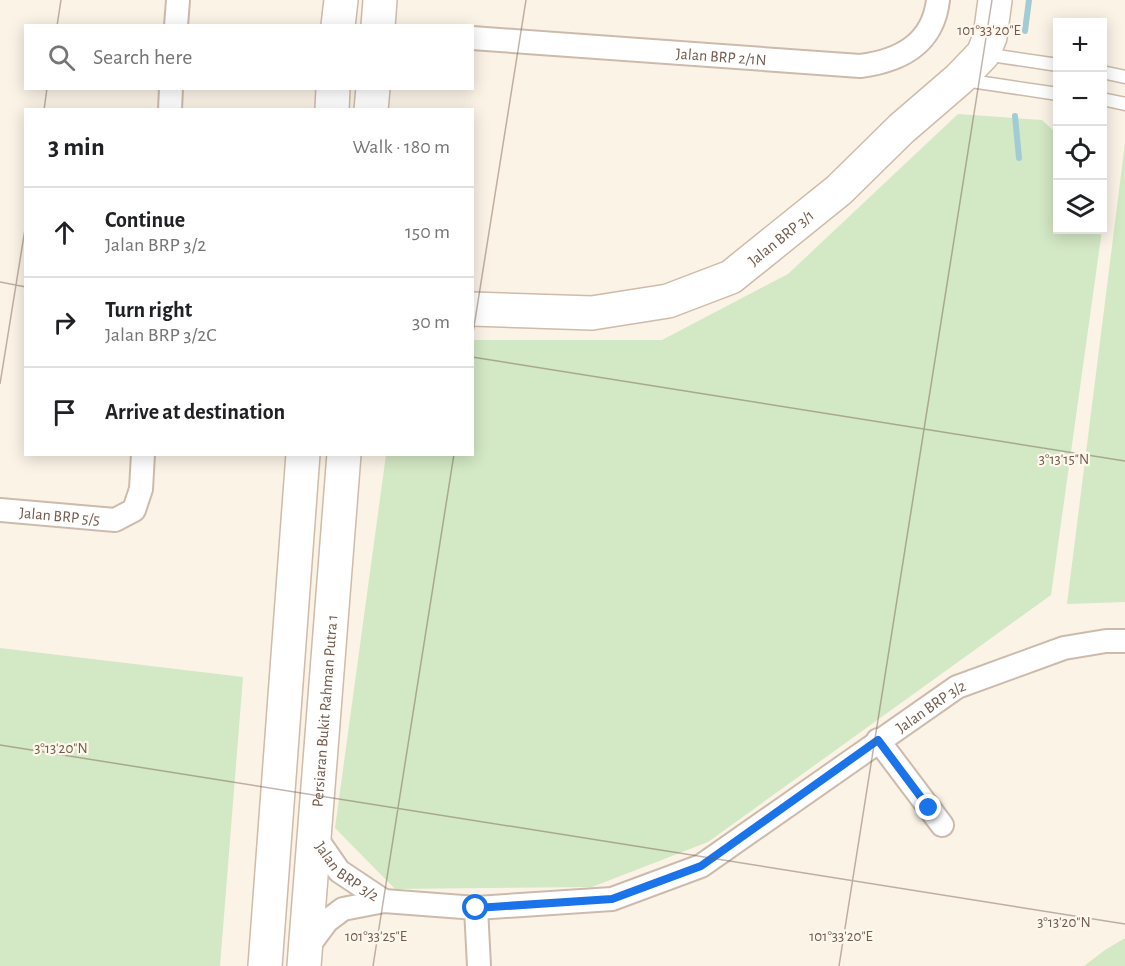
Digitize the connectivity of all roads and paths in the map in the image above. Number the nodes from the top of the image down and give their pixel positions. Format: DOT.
graph roads {
  1 [pos="178,0"];
  2 [pos="340,0"];
  3 [pos="380,0"];
  4 [pos="938,0"];
  5 [pos="995,0"];
  6 [pos="176,24"];
  7 [pos="339,24"];
  8 [pos="378,24"];
  9 [pos="474,38"];
  10 [pos="983,54"];
  11 [pos="1053,64"];
  12 [pos="1107,73"];
  13 [pos="1125,77"];
  14 [pos="959,79"];
  15 [pos="171,90"];
  16 [pos="333,90"];
  17 [pos="373,90"];
  18 [pos="1053,93"];
  19 [pos="1107,100"];
  20 [pos="1125,104"];
  21 [pos="170,108"];
  22 [pos="332,108"];
  23 [pos="371,108"];
  24 [pos="474,309"];
  25 [pos="143,456"];
  26 [pos="344,456"];
  27 [pos="307,462"];
  28 [pos="0,510"];
  29 [pos="1125,641"];
  30 [pos="878,740"];
  31 [pos="942,825"];
  32 [pos="314,835"];
  33 [pos="384,901"];
  34 [pos="476,908"];
  35 [pos="305,957"];
  36 [pos="265,966"];
  37 [pos="479,966"];
  1 -- 6 [label="street"];
  2 -- 7 [label="main road"];
  3 -- 8 [label="main road"];
  4 -- 9 [label="street, Jalan BRP 2/1N"];
  5 -- 10 [label="main road, Jalan BRP 3/1"];
  10 -- 11 [label="lane"];
  10 -- 14 [label="main road, Jalan BRP 3/1"];
  12 -- 13 [label="lane"];
  14 -- 18 [label="lane"];
  14 -- 24 [label="main road, Jalan BRP 3/1"];
  15 -- 21 [label="street"];
  16 -- 22 [label="main road"];
  17 -- 23 [label="main road"];
  19 -- 20 [label="lane"];
  25 -- 28 [label="street, Jalan BRP 5/5"];
  26 -- 32 [label="main road, Persiaran Bukit Rahman Putra 1"];
  27 -- 36 [label="main road"];
  29 -- 30 [label="street, Jalan BRP 3/2"];
  30 -- 31 [label="street"];
  30 -- 34 [label="street, Jalan BRP 3/2"];
  32 -- 33 [label="street, Jalan BRP 3/2"];
  32 -- 35 [label="main road, Persiaran Bukit Rahman Putra 1"];
  33 -- 34 [label="street, Jalan BRP 3/2"];
  33 -- 35 [label="street, Jalan BRP 3/2"];
  34 -- 37 [label="street"];
}
